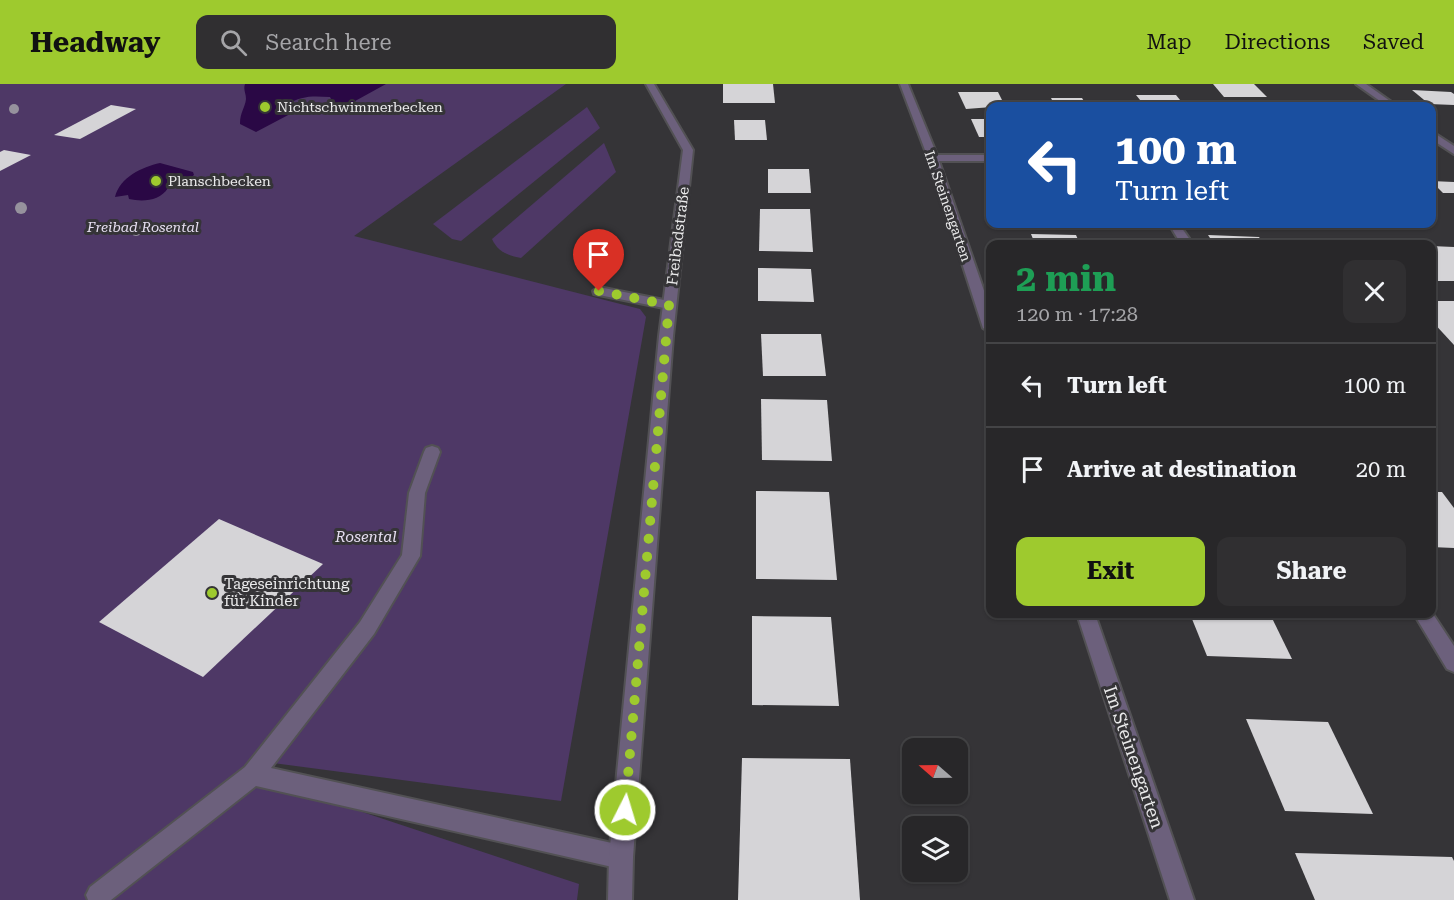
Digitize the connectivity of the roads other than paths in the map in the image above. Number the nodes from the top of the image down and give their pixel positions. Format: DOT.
graph roads {
  1 [pos="650,84"];
  2 [pos="904,84"];
  3 [pos="1360,84"];
  4 [pos="1386,102"];
  5 [pos="1436,138"];
  6 [pos="1454,151"];
  7 [pos="933,158"];
  8 [pos="986,158"];
  9 [pos="599,291"];
  10 [pos="669,305"];
  11 [pos="986,316"];
  12 [pos="432,452"];
  13 [pos="1087,618"];
  14 [pos="1426,618"];
  15 [pos="1454,663"];
  16 [pos="253,776"];
  17 [pos="621,858"];
  18 [pos="98,895"];
  19 [pos="620,900"];
  20 [pos="1182,900"];
  1 -- 10 [label="street, Freibadstraße"];
  2 -- 7 [label="street, Im Steinengarten"];
  3 -- 4 [label="street"];
  5 -- 6 [label="street"];
  7 -- 8 [label="street"];
  7 -- 11 [label="street, Im Steinengarten"];
  9 -- 10 [label="street"];
  10 -- 17 [label="street, Freibadstraße"];
  12 -- 16 [label="street"];
  13 -- 20 [label="street, Im Steinengarten"];
  14 -- 15 [label="street"];
  16 -- 17 [label="street"];
  16 -- 18 [label="street"];
  17 -- 19 [label="street, Freibadstraße"];
}
